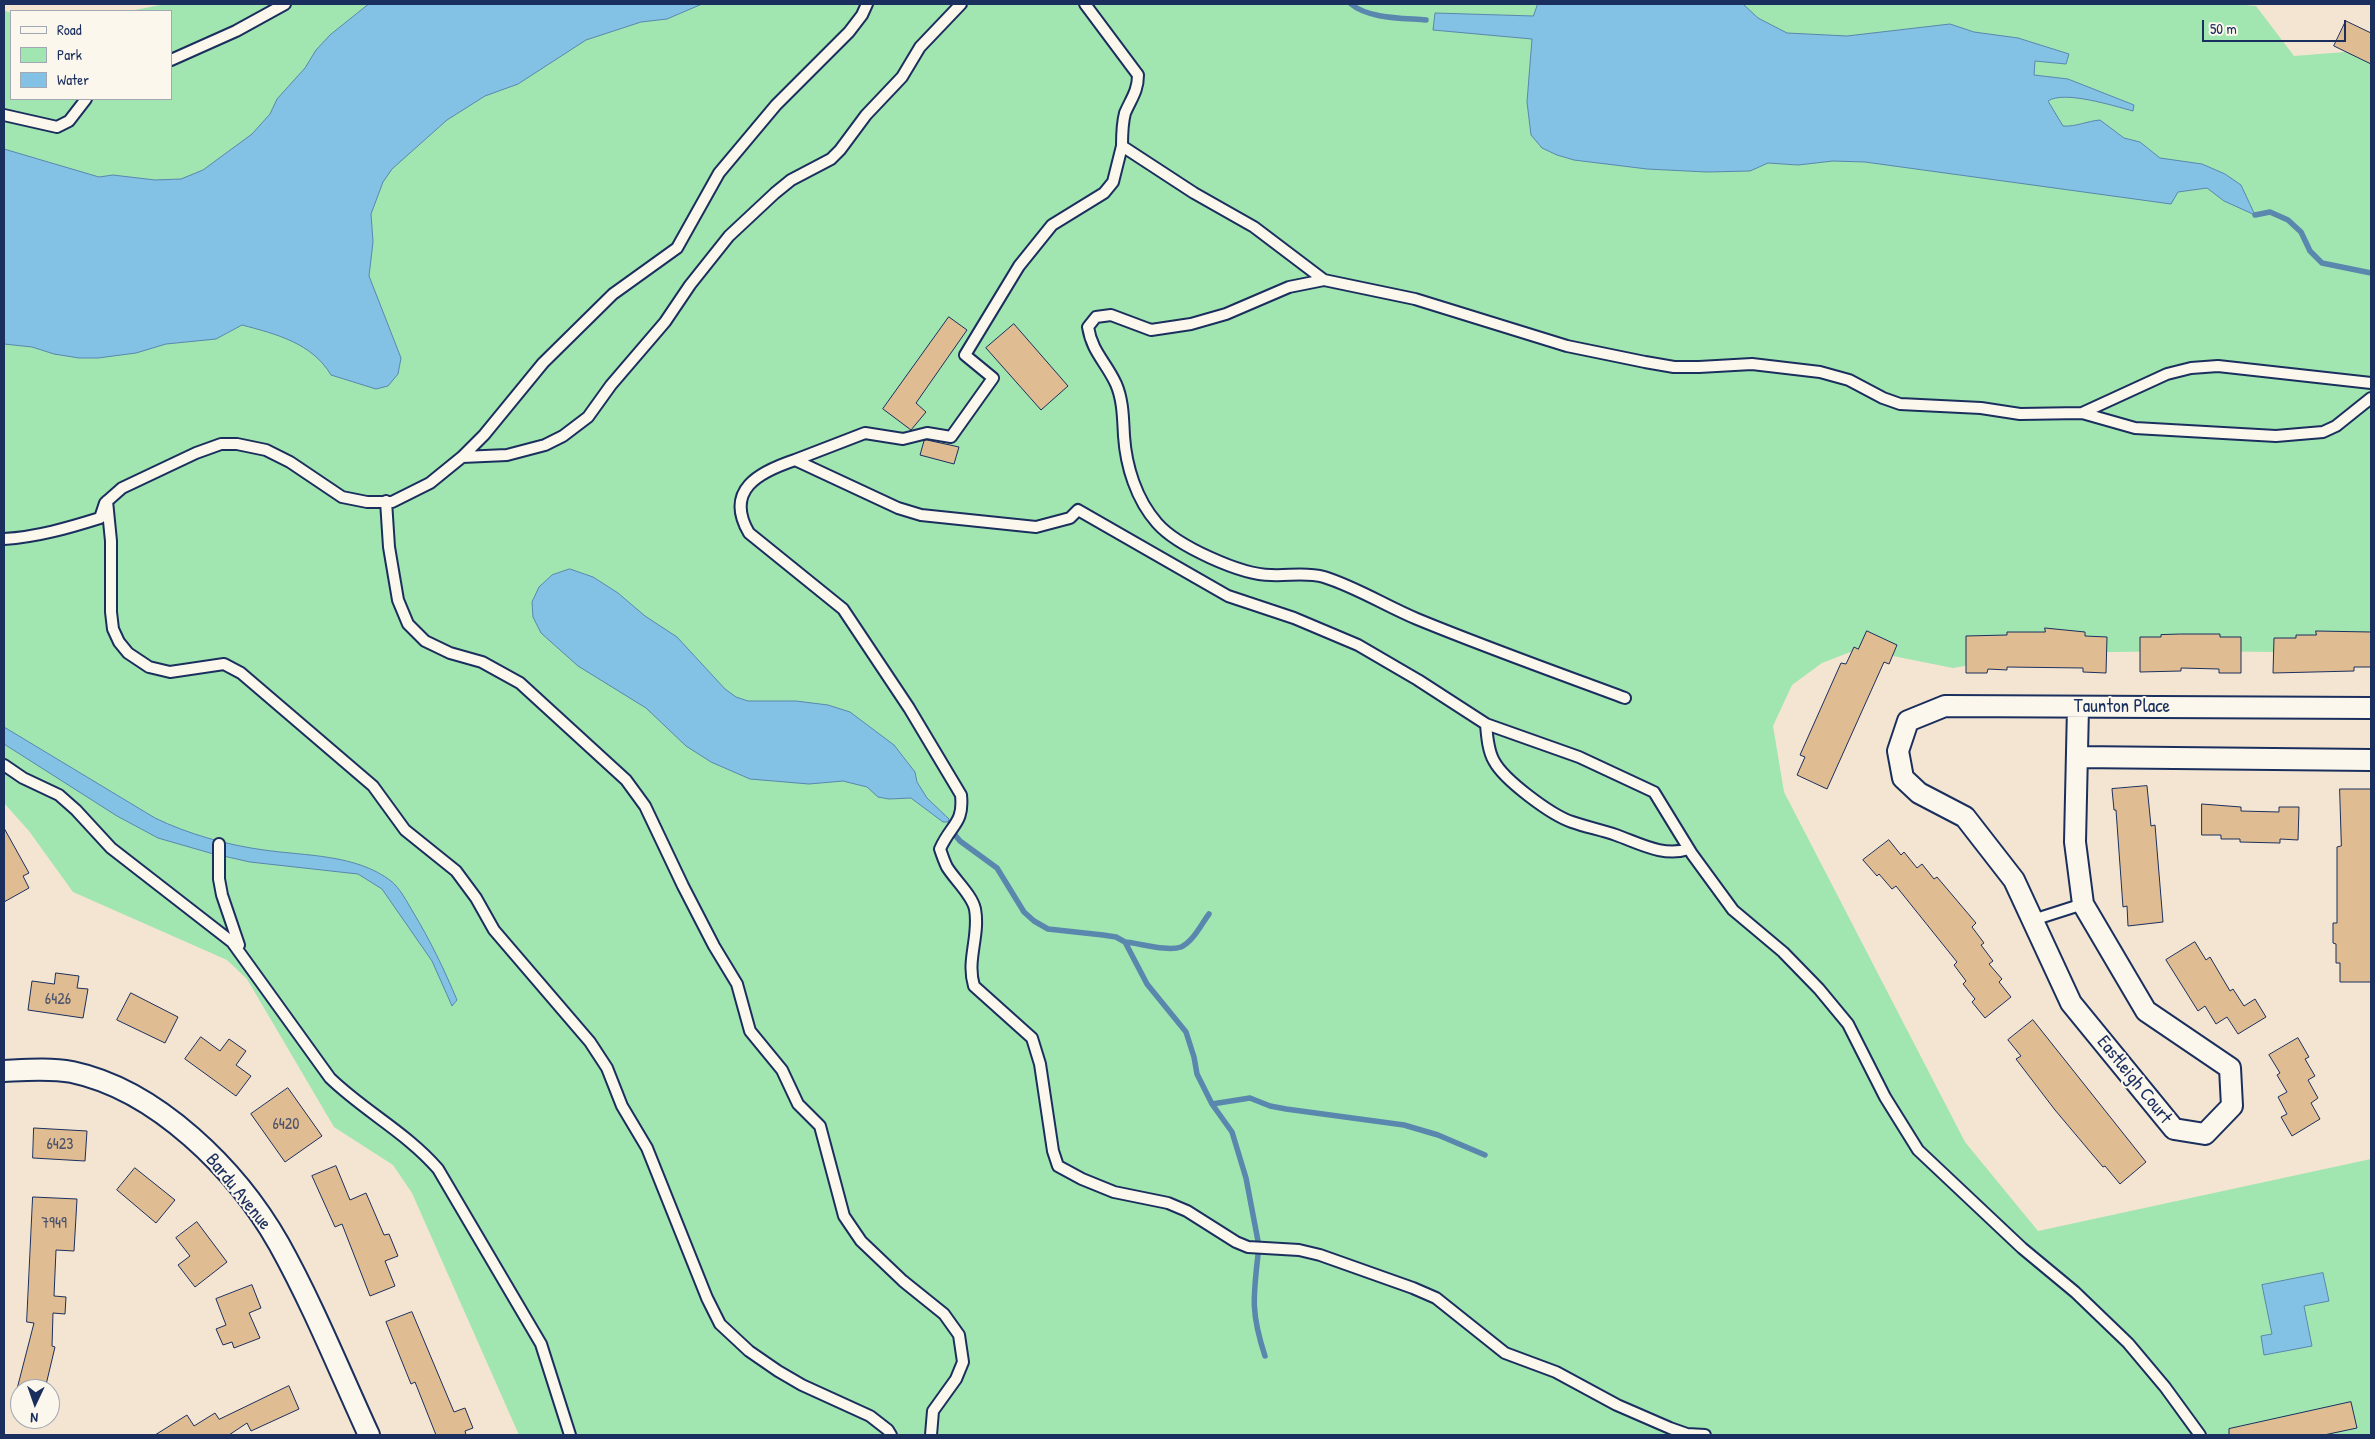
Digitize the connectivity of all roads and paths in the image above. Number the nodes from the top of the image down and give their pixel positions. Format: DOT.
graph roads {
  1 [pos="285,4"];
  2 [pos="867,4"];
  3 [pos="961,4"];
  4 [pos="1085,4"];
  5 [pos="172,60"];
  6 [pos="85,100"];
  7 [pos="4,115"];
  8 [pos="1122,146"];
  9 [pos="1324,280"];
  10 [pos="2371,383"];
  11 [pos="2371,398"];
  12 [pos="2082,413"];
  13 [pos="462,457"];
  14 [pos="795,460"];
  15 [pos="107,501"];
  16 [pos="386,501"];
  17 [pos="4,539"];
  18 [pos="1624,698"];
  19 [pos="2078,707"];
  20 [pos="2371,708"];
  21 [pos="1486,724"];
  22 [pos="1898,751"];
  23 [pos="2077,757"];
  24 [pos="2371,760"];
  25 [pos="4,765"];
  26 [pos="219,847"];
  27 [pos="1689,849"];
  28 [pos="2082,904"];
  29 [pos="2033,920"];
  30 [pos="246,959"];
  31 [pos="4,1071"];
  32 [pos="369,1435"];
  33 [pos="570,1435"];
  34 [pos="891,1435"];
  35 [pos="931,1435"];
  36 [pos="1705,1435"];
  37 [pos="2200,1435"];
  1 -- 5 [label="lane"];
  2 -- 13 [label="lane"];
  3 -- 13 [label="lane"];
  4 -- 8 [label="lane"];
  6 -- 7 [label="lane"];
  8 -- 9 [label="lane"];
  8 -- 14 [label="lane"];
  9 -- 12 [label="lane"];
  9 -- 18 [label="lane"];
  10 -- 12 [label="lane"];
  11 -- 12 [label="lane"];
  13 -- 16 [label="lane"];
  14 -- 21 [label="lane"];
  14 -- 36 [label="lane"];
  15 -- 16 [label="lane"];
  15 -- 17 [label="lane"];
  15 -- 34 [label="lane"];
  16 -- 35 [label="lane"];
  19 -- 20 [label="street, Taunton Place"];
  19 -- 22 [label="street, Taunton Place"];
  19 -- 23 [label="street, Eastleigh Court"];
  21 -- 27 [label="lane"];
  21 -- 27 [label="lane"];
  22 -- 29 [label="street, Eastleigh Court"];
  23 -- 24 [label="street"];
  23 -- 28 [label="street, Eastleigh Court"];
  25 -- 30 [label="lane"];
  26 -- 30 [label="lane"];
  27 -- 37 [label="lane"];
  28 -- 29 [label="lane"];
  28 -- 29 [label="street, Eastleigh Court"];
  30 -- 33 [label="lane"];
  31 -- 32 [label="street, Bardu Avenue"];
}
